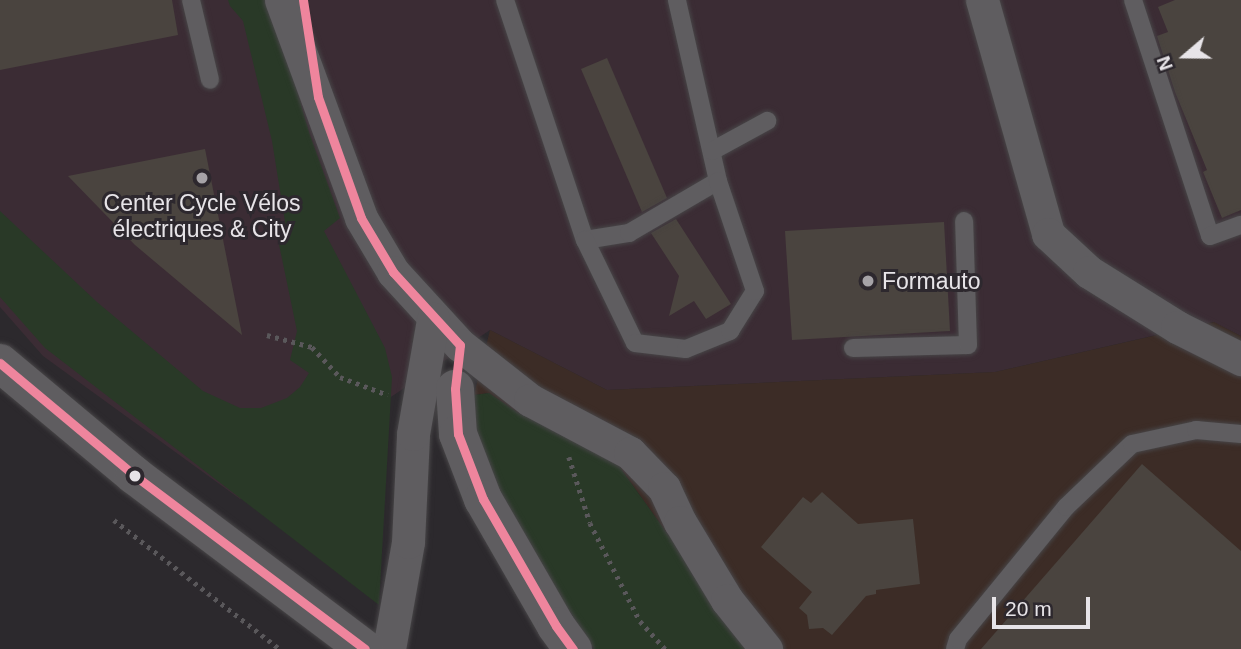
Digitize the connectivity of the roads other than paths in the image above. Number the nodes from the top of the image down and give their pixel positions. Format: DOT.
graph roads {
  1 [pos="191,0"];
  2 [pos="281,0"];
  3 [pos="303,0"];
  4 [pos="505,0"];
  5 [pos="677,0"];
  6 [pos="982,0"];
  7 [pos="1133,0"];
  8 [pos="210,80"];
  9 [pos="318,97"];
  10 [pos="767,121"];
  11 [pos="712,151"];
  12 [pos="718,181"];
  13 [pos="964,221"];
  14 [pos="1241,225"];
  15 [pos="585,240"];
  16 [pos="433,319"];
  17 [pos="460,345"];
  18 [pos="853,348"];
  19 [pos="1241,359"];
  20 [pos="0,363"];
  21 [pos="455,388"];
  22 [pos="413,434"];
  23 [pos="1241,434"];
  24 [pos="365,649"];
  25 [pos="389,649"];
  26 [pos="573,649"];
  27 [pos="766,649"];
  28 [pos="955,649"];
  1 -- 8 [label="lane"];
  2 -- 9 [label="street"];
  3 -- 9 [label="street"];
  4 -- 15 [label="lane"];
  5 -- 11 [label="lane"];
  6 -- 19 [label="street"];
  7 -- 14 [label="lane"];
  9 -- 16 [label="street"];
  10 -- 11 [label="lane"];
  11 -- 12 [label="lane"];
  12 -- 15 [label="lane"];
  12 -- 15 [label="lane"];
  13 -- 18 [label="lane"];
  16 -- 17 [label="street"];
  16 -- 22 [label="street"];
  17 -- 21 [label="street"];
  17 -- 27 [label="street"];
  20 -- 24 [label="main road"];
  21 -- 22 [label="street"];
  21 -- 26 [label="main road"];
  22 -- 25 [label="street"];
  23 -- 28 [label="lane"];
}
